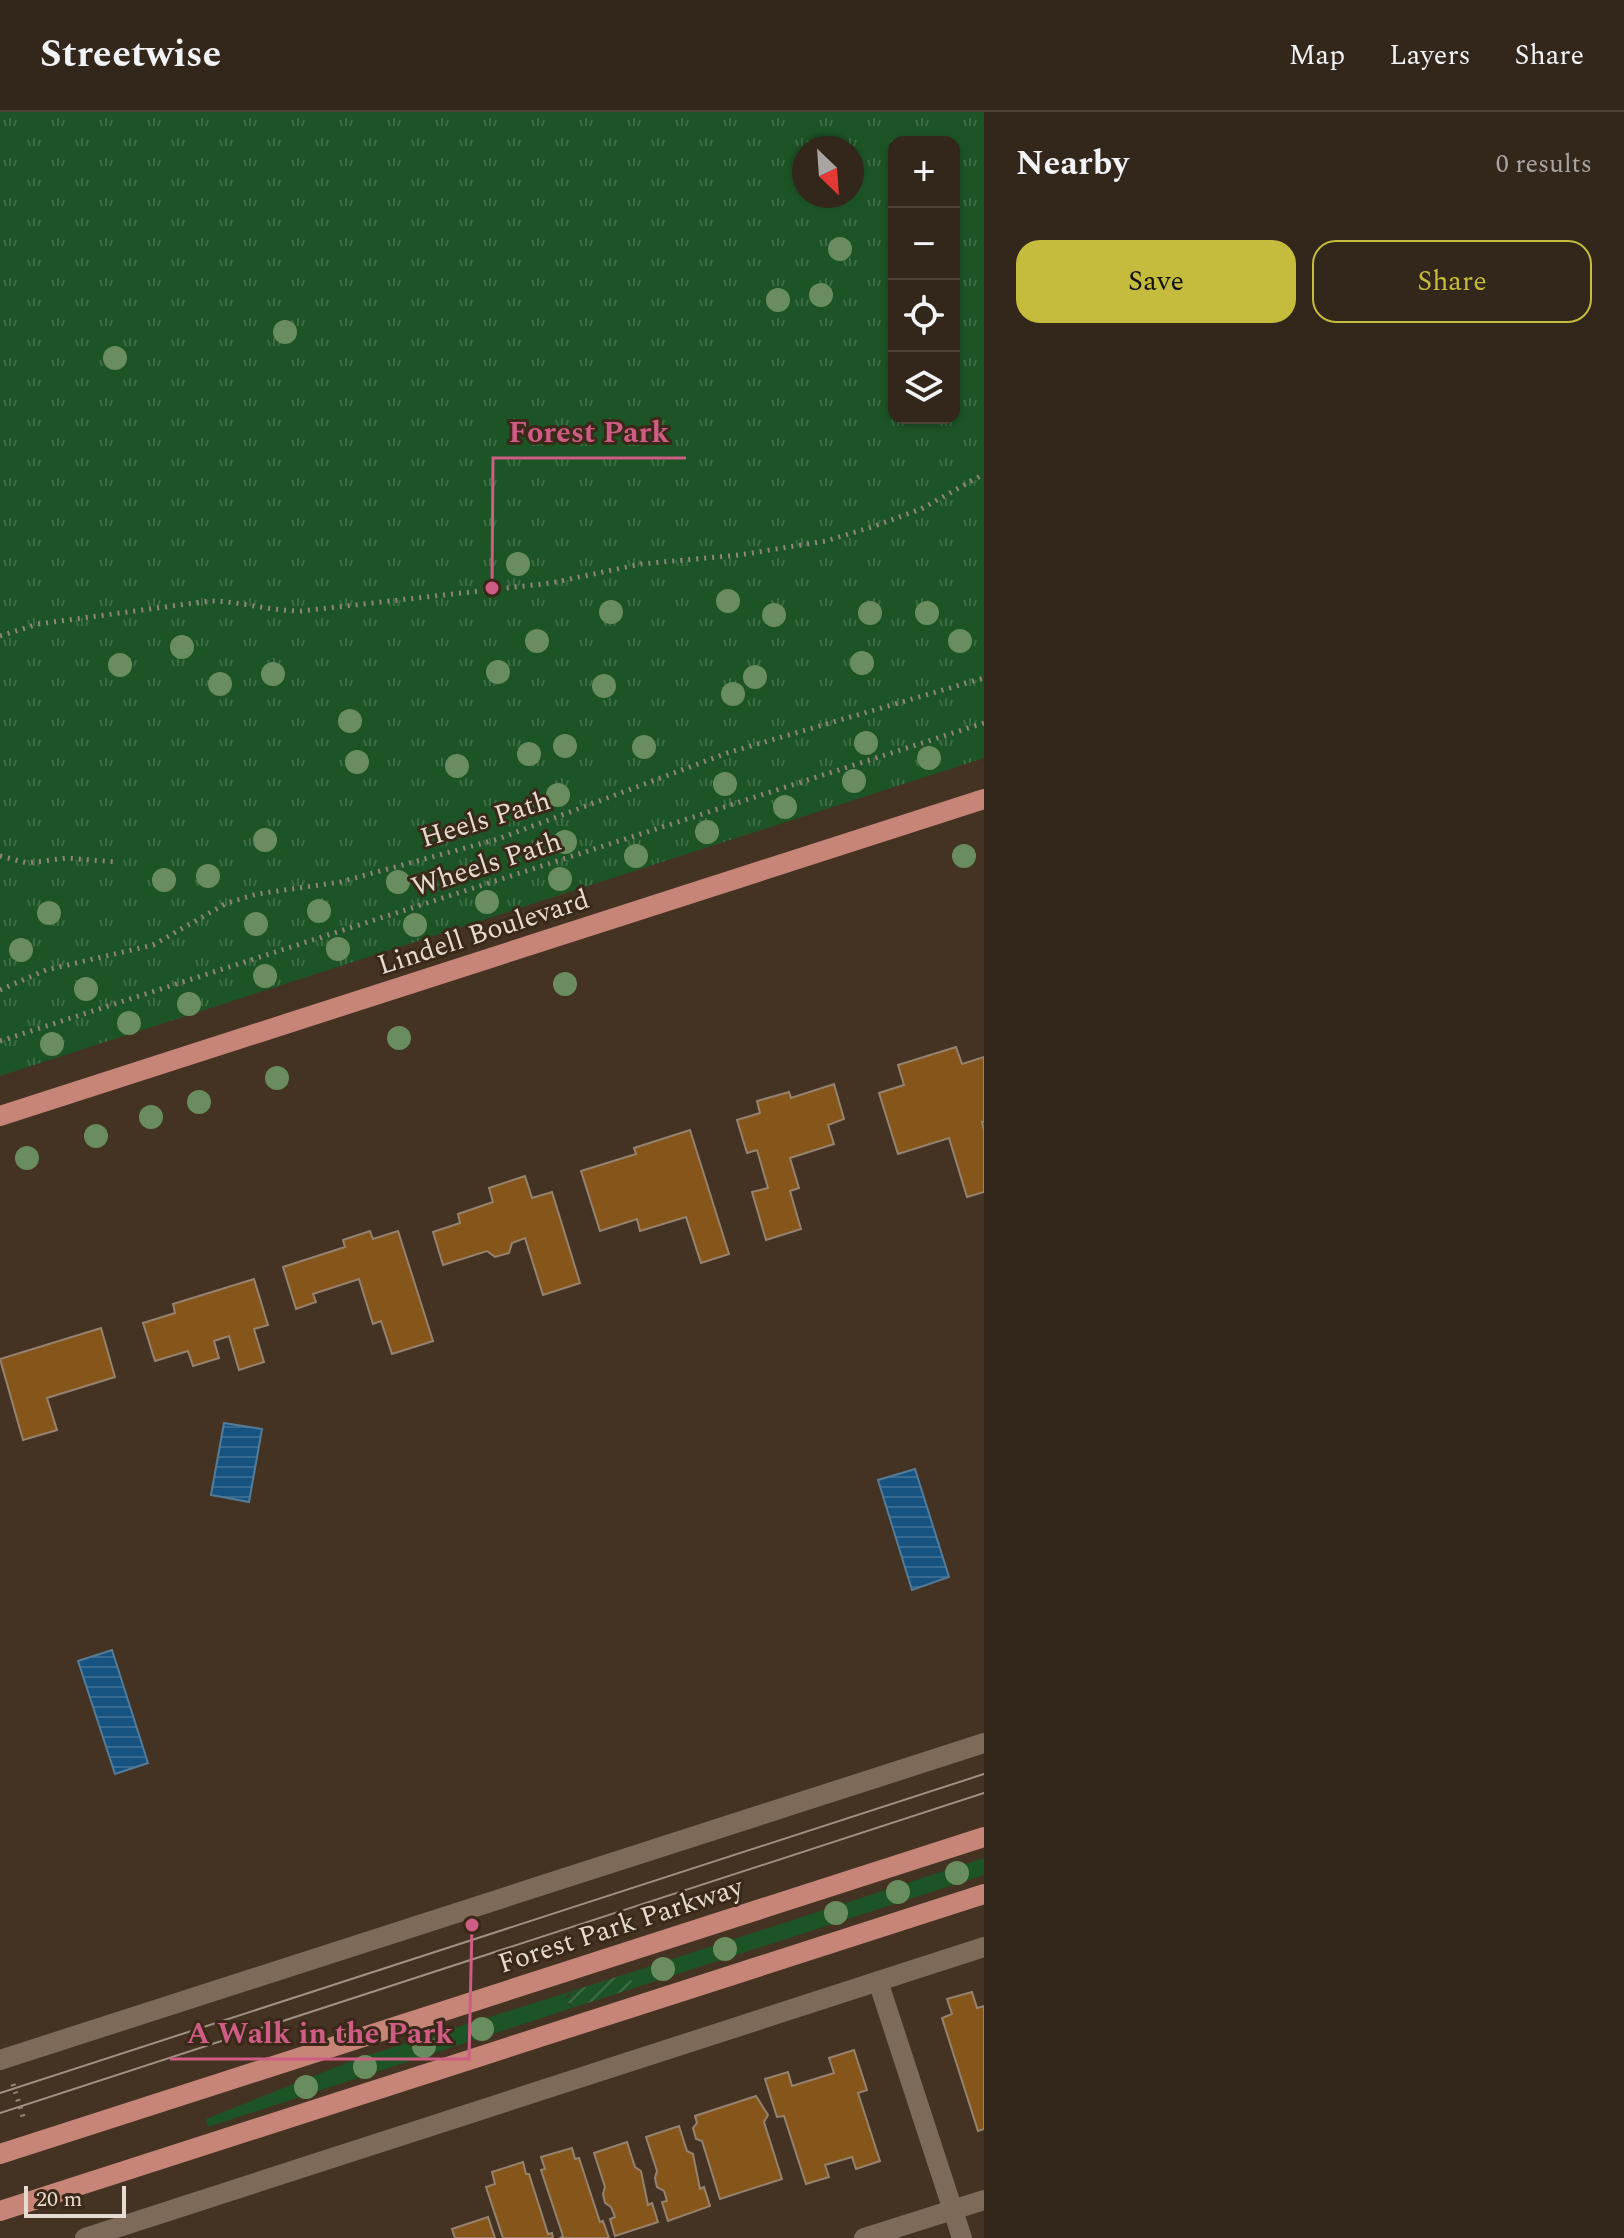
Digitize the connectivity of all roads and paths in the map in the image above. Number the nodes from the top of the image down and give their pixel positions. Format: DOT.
graph roads {
  1 [pos="984,474"];
  2 [pos="0,636"];
  3 [pos="984,678"];
  4 [pos="984,723"];
  5 [pos="984,799"];
  6 [pos="0,856"];
  7 [pos="117,862"];
  8 [pos="0,990"];
  9 [pos="0,1041"];
  10 [pos="0,1116"];
  11 [pos="984,1743"];
  12 [pos="984,1837"];
  13 [pos="984,1894"];
  14 [pos="984,1947"];
  15 [pos="878,1981"];
  16 [pos="5,2068"];
  17 [pos="24,2118"];
  18 [pos="0,2154"];
  19 [pos="984,2200"];
  20 [pos="953,2209"];
  21 [pos="0,2211"];
  22 [pos="85,2238"];
  23 [pos="864,2238"];
  24 [pos="962,2238"];
  1 -- 2 [label="path"];
  3 -- 8 [label="path, Heels Path"];
  4 -- 9 [label="path, Wheels Path"];
  5 -- 10 [label="main road, Lindell Boulevard"];
  6 -- 7 [label="path"];
  11 -- 16 [label="street"];
  12 -- 18 [label="main road, Forest Park Parkway"];
  13 -- 21 [label="main road"];
  14 -- 15 [label="street"];
  15 -- 20 [label="street"];
  15 -- 22 [label="street"];
  16 -- 17 [label="path"];
  19 -- 20 [label="street"];
  20 -- 23 [label="street"];
  20 -- 24 [label="street"];
}
